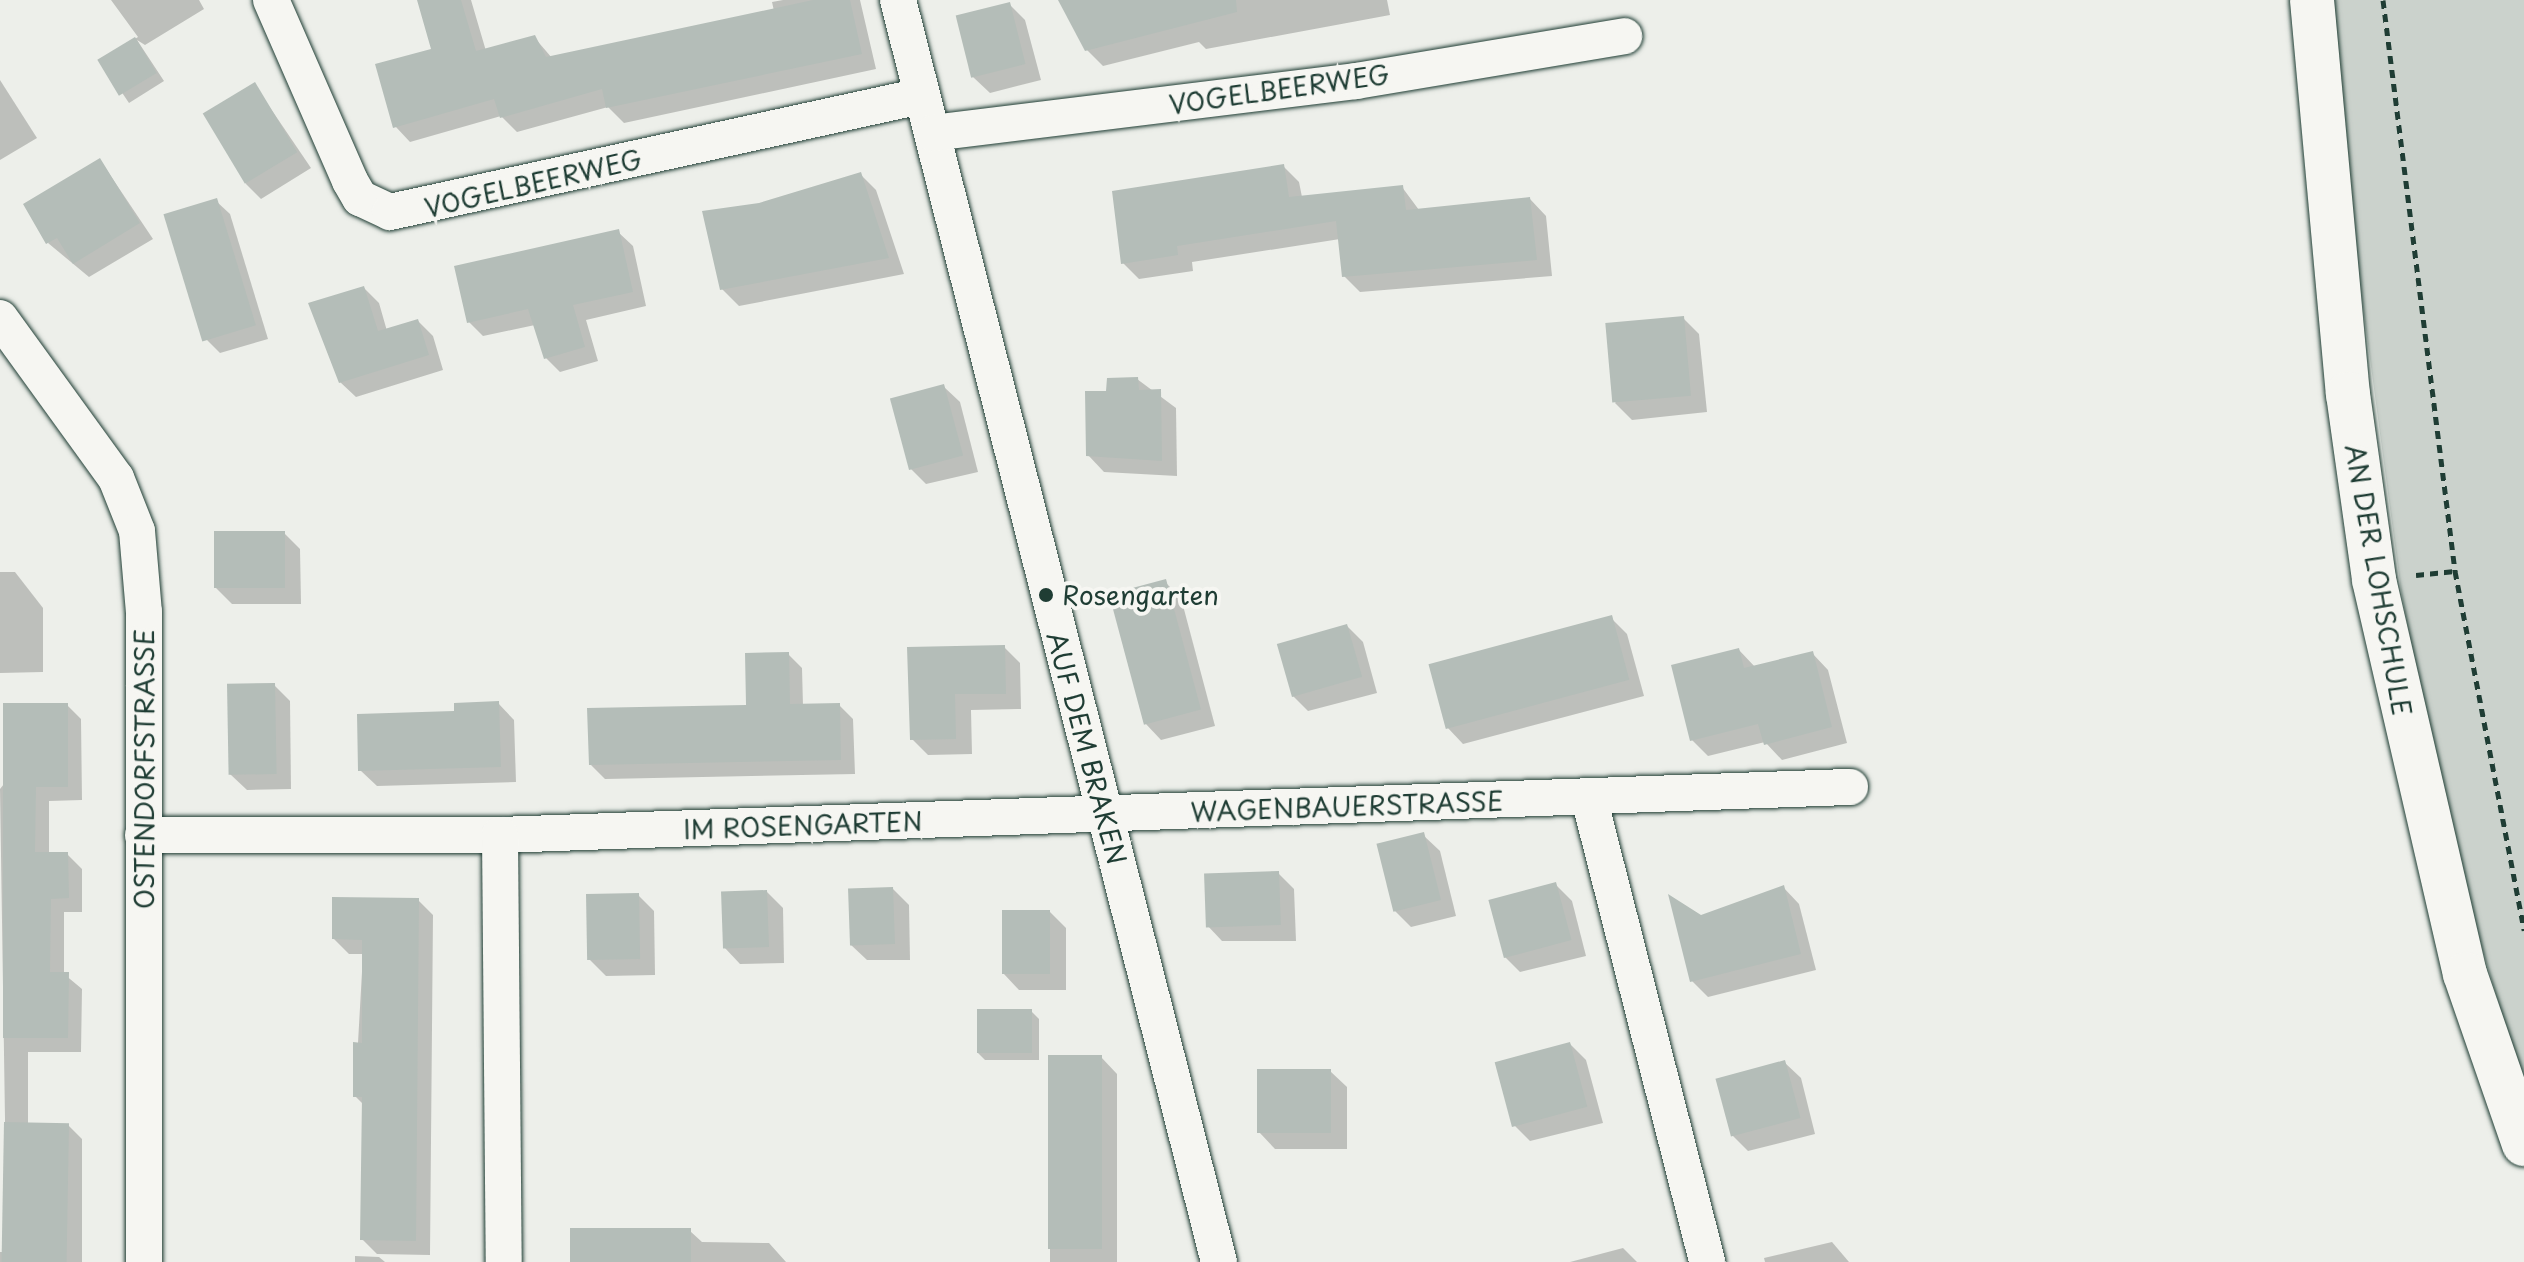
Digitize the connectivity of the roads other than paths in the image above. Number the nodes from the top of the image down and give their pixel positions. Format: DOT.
graph roads {
  1 [pos="271,0"];
  2 [pos="898,0"];
  3 [pos="2312,0"];
  4 [pos="1624,36"];
  5 [pos="921,96"];
  6 [pos="933,133"];
  7 [pos="0,318"];
  8 [pos="1850,787"];
  9 [pos="1589,798"];
  10 [pos="1106,814"];
  11 [pos="143,835"];
  12 [pos="500,835"];
  13 [pos="2524,1144"];
  14 [pos="144,1262"];
  15 [pos="504,1262"];
  16 [pos="1219,1262"];
  17 [pos="1707,1262"];
  1 -- 5 [label="street, VOGELBEERWEG"];
  2 -- 5 [label="street, AUF DEM BRAKEN"];
  3 -- 13 [label="street, AN DER LOHSCHULE"];
  4 -- 6 [label="street, VOGELBEERWEG"];
  5 -- 6 [label="street, AUF DEM BRAKEN"];
  6 -- 10 [label="street, AUF DEM BRAKEN"];
  7 -- 11 [label="street, OSTENDORFSTRASSE"];
  8 -- 9 [label="street, WAGENBAUERSTRASSE"];
  9 -- 10 [label="street, WAGENBAUERSTRASSE"];
  9 -- 17 [label="street"];
  10 -- 12 [label="street, IM ROSENGARTEN"];
  10 -- 16 [label="street, AUF DEM BRAKEN"];
  11 -- 12 [label="street, IM ROSENGARTEN"];
  11 -- 14 [label="street, OSTENDORFSTRASSE"];
  12 -- 15 [label="street"];
}
